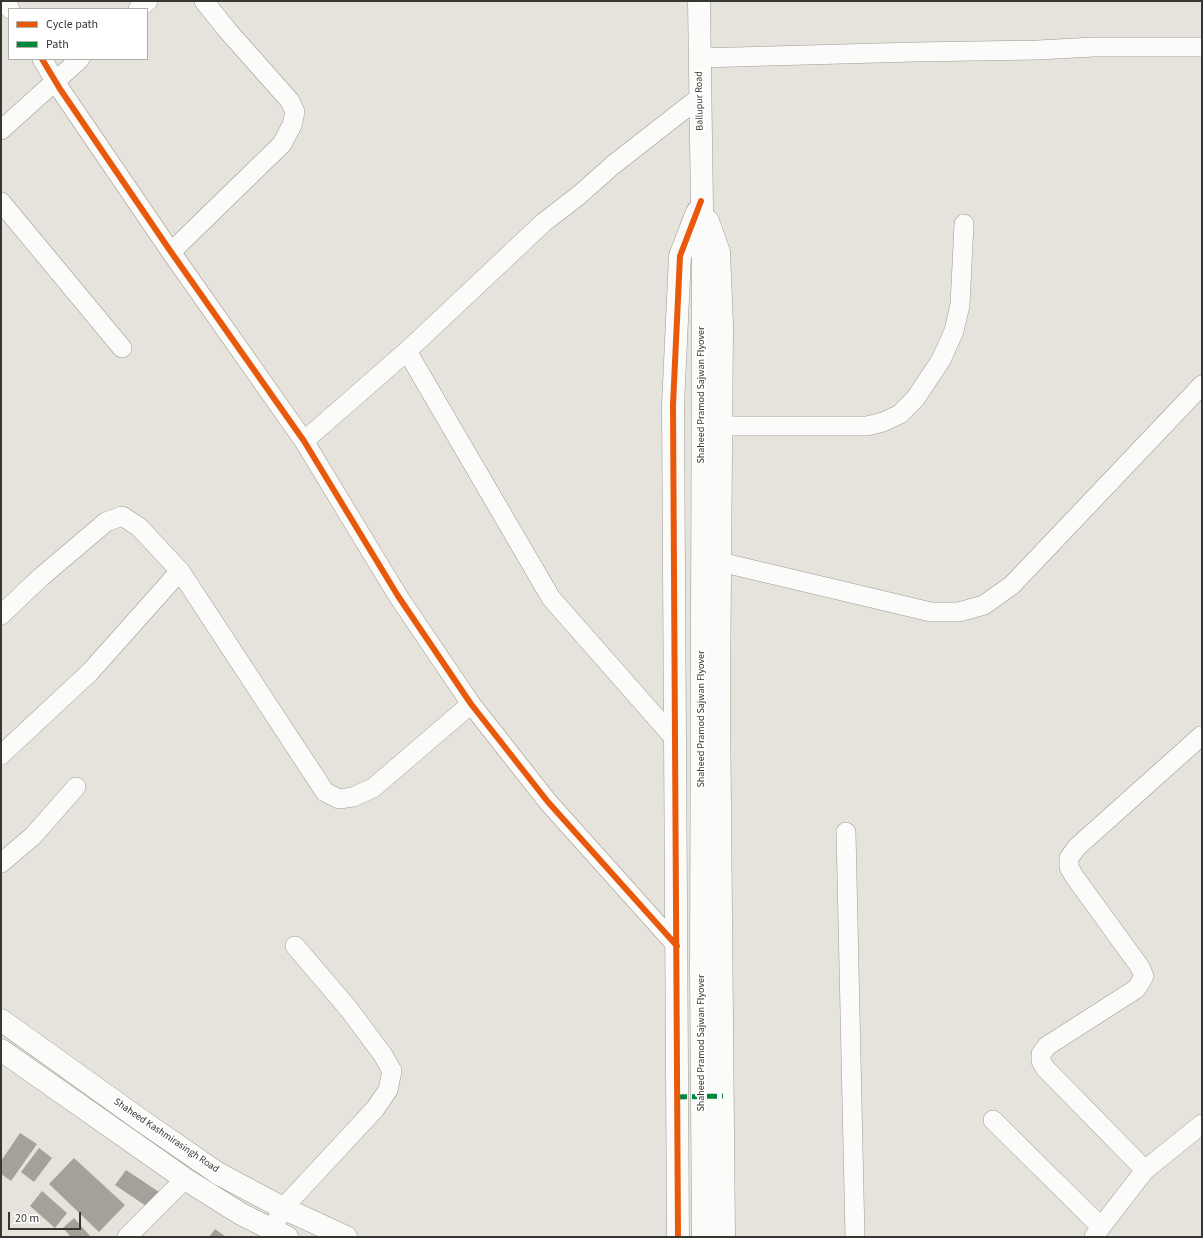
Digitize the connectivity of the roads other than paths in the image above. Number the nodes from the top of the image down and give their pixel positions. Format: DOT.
graph roads {
  1 [pos="148,1"];
  2 [pos="204,1"];
  3 [pos="699,1"];
  4 [pos="139,8"];
  5 [pos="1202,47"];
  6 [pos="699,58"];
  7 [pos="43,60"];
  8 [pos="79,60"];
  9 [pos="55,80"];
  10 [pos="700,97"];
  11 [pos="1,130"];
  12 [pos="701,201"];
  13 [pos="1,202"];
  14 [pos="964,224"];
  15 [pos="171,252"];
  16 [pos="122,348"];
  17 [pos="408,351"];
  18 [pos="1202,385"];
  19 [pos="721,426"];
  20 [pos="304,441"];
  21 [pos="720,562"];
  22 [pos="180,571"];
  23 [pos="1,615"];
  24 [pos="471,704"];
  25 [pos="1201,736"];
  26 [pos="675,739"];
  27 [pos="1,755"];
  28 [pos="76,787"];
  29 [pos="846,832"];
  30 [pos="1,863"];
  31 [pos="295,946"];
  32 [pos="677,946"];
  33 [pos="1,1020"];
  34 [pos="1,1050"];
  35 [pos="993,1120"];
  36 [pos="1202,1124"];
  37 [pos="1145,1170"];
  38 [pos="185,1179"];
  39 [pos="283,1208"];
  40 [pos="1097,1232"];
  41 [pos="280,1233"];
  42 [pos="343,1236"];
  43 [pos="128,1237"];
  44 [pos="678,1237"];
  45 [pos="703,1237"];
  46 [pos="724,1237"];
  47 [pos="855,1237"];
  1 -- 4 [label="street"];
  2 -- 15 [label="street"];
  3 -- 6 [label="street, Ballupur Road"];
  5 -- 6 [label="street"];
  6 -- 10 [label="street, Ballupur Road"];
  7 -- 9 [label="street"];
  8 -- 9 [label="street"];
  9 -- 11 [label="street"];
  9 -- 15 [label="street"];
  10 -- 12 [label="street, Ballupur Road"];
  10 -- 17 [label="street"];
  12 -- 19 [label="street"];
  12 -- 26 [label="street"];
  12 -- 45 [label="street, Shaheed Pramod Sajwan Flyover"];
  13 -- 16 [label="street"];
  14 -- 19 [label="street"];
  15 -- 20 [label="street"];
  17 -- 20 [label="street"];
  17 -- 26 [label="street"];
  18 -- 21 [label="street"];
  19 -- 21 [label="street"];
  20 -- 24 [label="street"];
  21 -- 46 [label="street"];
  22 -- 23 [label="street"];
  22 -- 24 [label="street"];
  22 -- 27 [label="street"];
  24 -- 32 [label="street"];
  25 -- 37 [label="street"];
  26 -- 32 [label="street"];
  28 -- 30 [label="street"];
  29 -- 47 [label="street"];
  31 -- 39 [label="street"];
  32 -- 44 [label="street"];
  33 -- 39 [label="street, Shaheed Kashmirasingh Road"];
  34 -- 38 [label="street"];
  35 -- 40 [label="street"];
  36 -- 37 [label="street"];
  37 -- 40 [label="street"];
  38 -- 41 [label="street"];
  38 -- 43 [label="street"];
  39 -- 41 [label="street"];
  39 -- 42 [label="street, Shaheed Kashmirasingh Road"];
}
